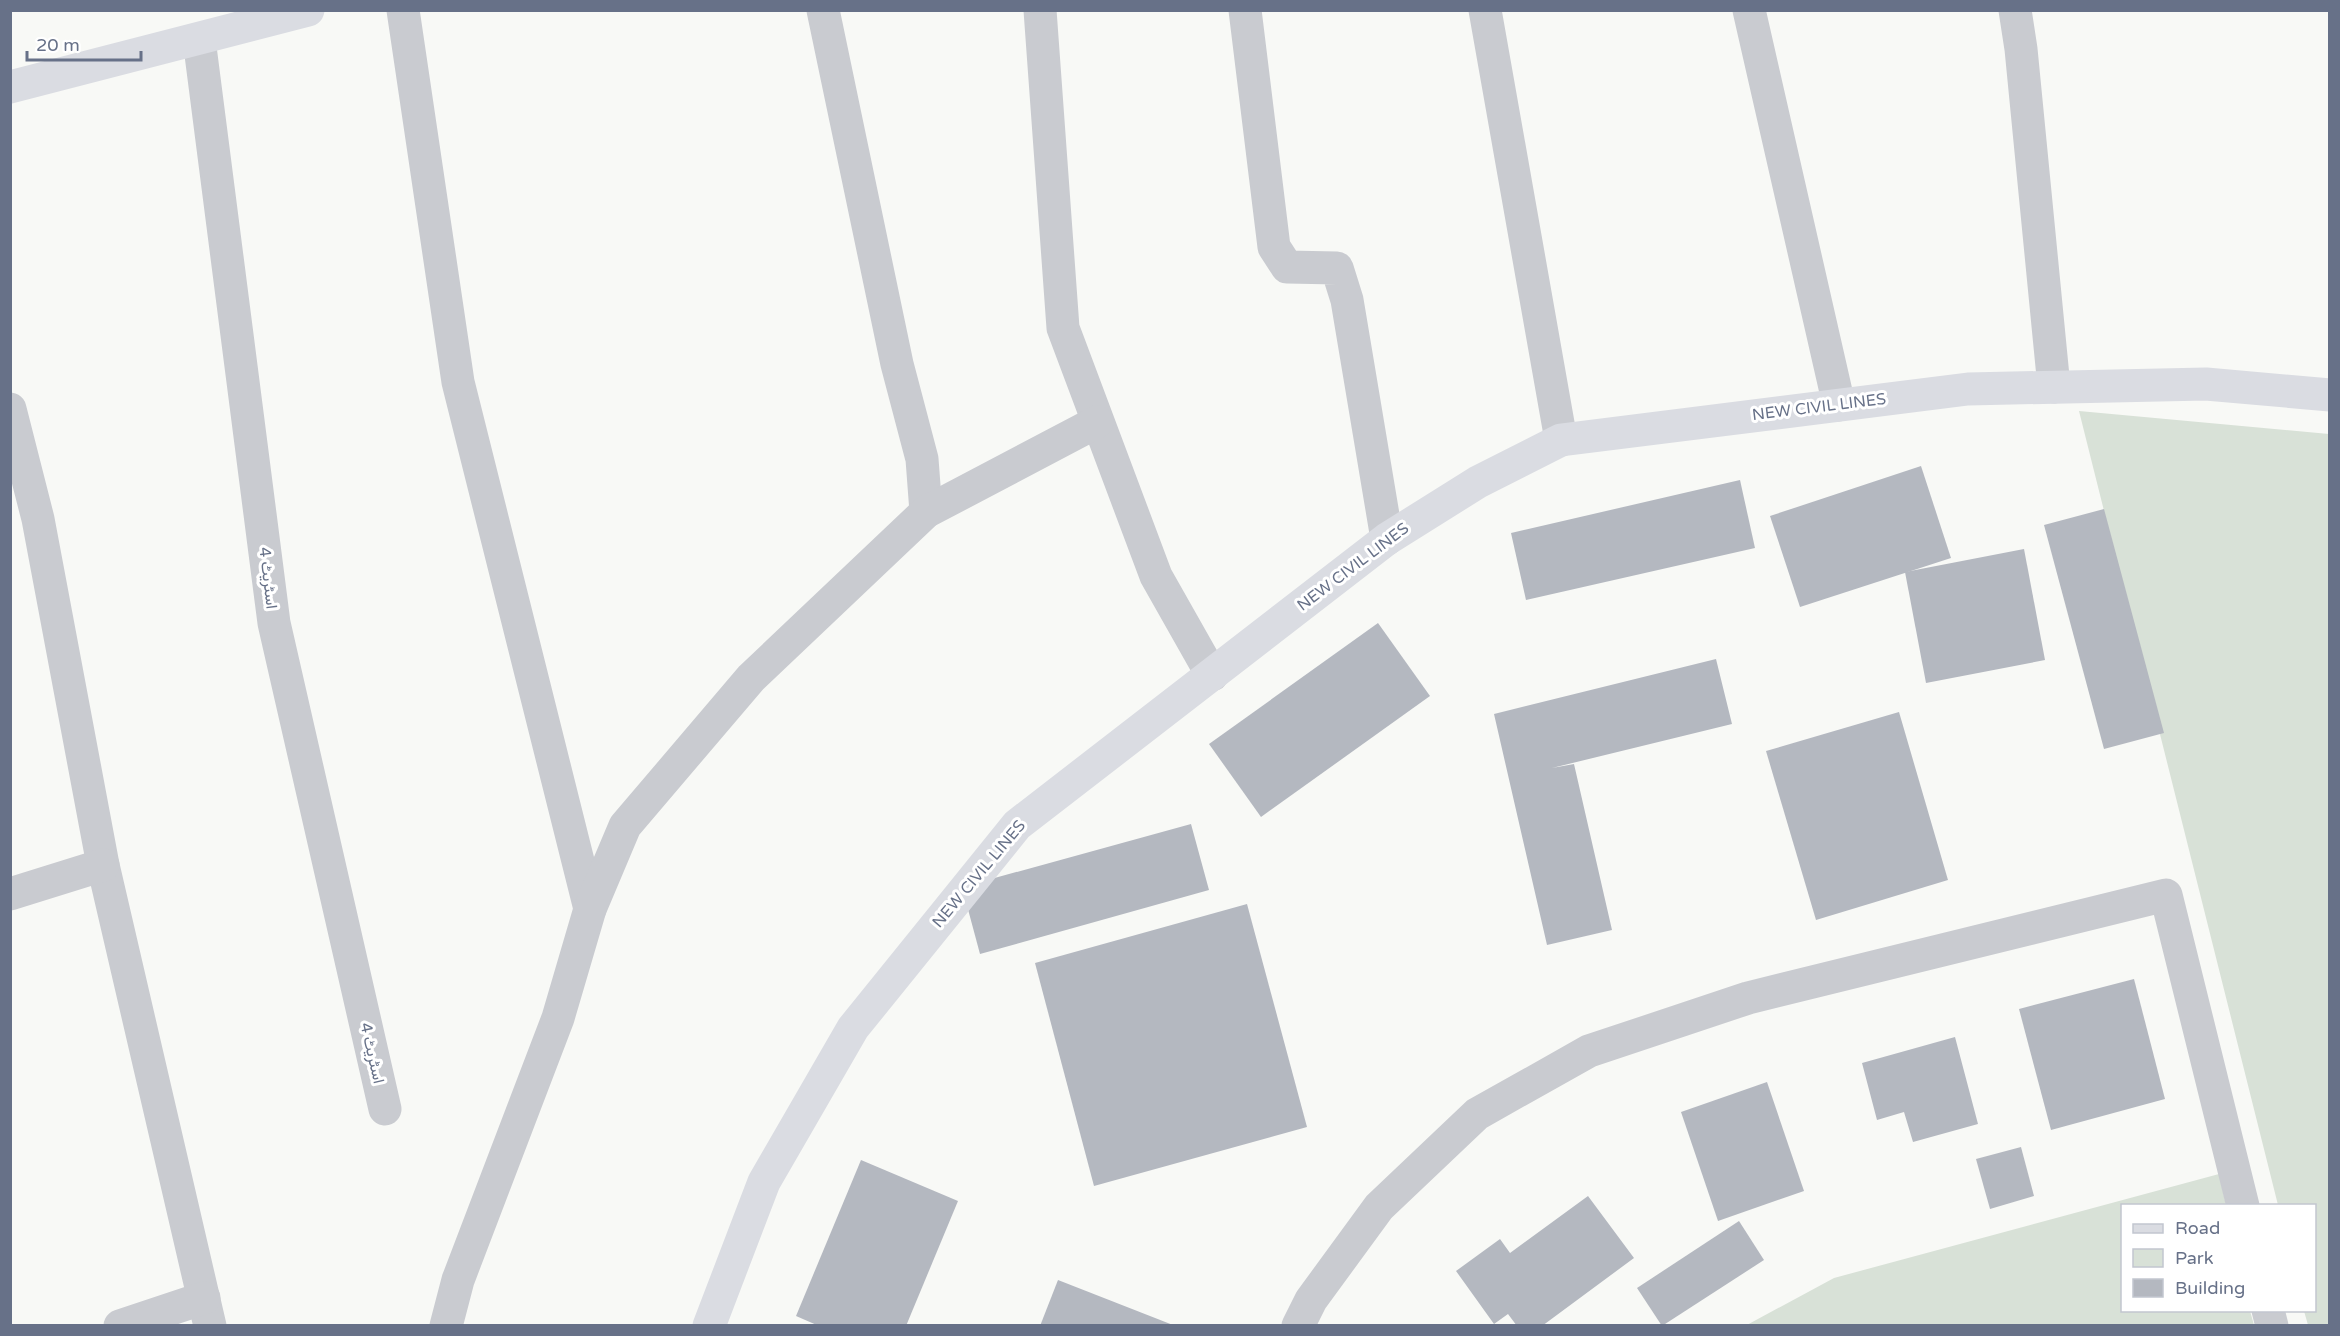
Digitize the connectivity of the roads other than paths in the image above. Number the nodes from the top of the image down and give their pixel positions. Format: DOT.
graph roads {
  1 [pos="308,10"];
  2 [pos="403,10"];
  3 [pos="823,10"];
  4 [pos="1040,10"];
  5 [pos="1245,10"];
  6 [pos="1485,10"];
  7 [pos="1749,10"];
  8 [pos="2015,10"];
  9 [pos="200,39"];
  10 [pos="10,87"];
  11 [pos="2054,387"];
  12 [pos="2330,395"];
  13 [pos="1839,405"];
  14 [pos="10,409"];
  15 [pos="1097,422"];
  16 [pos="1561,440"];
  17 [pos="927,512"];
  18 [pos="24,523"];
  19 [pos="1387,539"];
  20 [pos="1212,675"];
  21 [pos="103,866"];
  22 [pos="10,894"];
  23 [pos="590,909"];
  24 [pos="385,1109"];
  25 [pos="2242,1204"];
  26 [pos="207,1312"];
  27 [pos="120,1326"];
  28 [pos="446,1326"];
  29 [pos="709,1326"];
  30 [pos="1298,1326"];
  1 -- 9 [label="street"];
  2 -- 23 [label="street"];
  3 -- 17 [label="street"];
  4 -- 15 [label="street"];
  5 -- 19 [label="street"];
  6 -- 16 [label="street"];
  7 -- 13 [label="street"];
  8 -- 11 [label="street"];
  9 -- 10 [label="street"];
  9 -- 24 [label="street, اسٹریٹ 4"];
  11 -- 12 [label="street, NEW CIVIL LINES"];
  11 -- 13 [label="street, NEW CIVIL LINES"];
  13 -- 16 [label="street, NEW CIVIL LINES"];
  14 -- 18 [label="street"];
  15 -- 17 [label="street"];
  15 -- 20 [label="street"];
  16 -- 19 [label="street, NEW CIVIL LINES"];
  17 -- 23 [label="street"];
  18 -- 21 [label="street"];
  19 -- 20 [label="street, NEW CIVIL LINES"];
  20 -- 29 [label="street, NEW CIVIL LINES"];
  21 -- 22 [label="street"];
  21 -- 26 [label="street"];
  23 -- 28 [label="street"];
  25 -- 30 [label="street"];
  26 -- 27 [label="street"];
}
